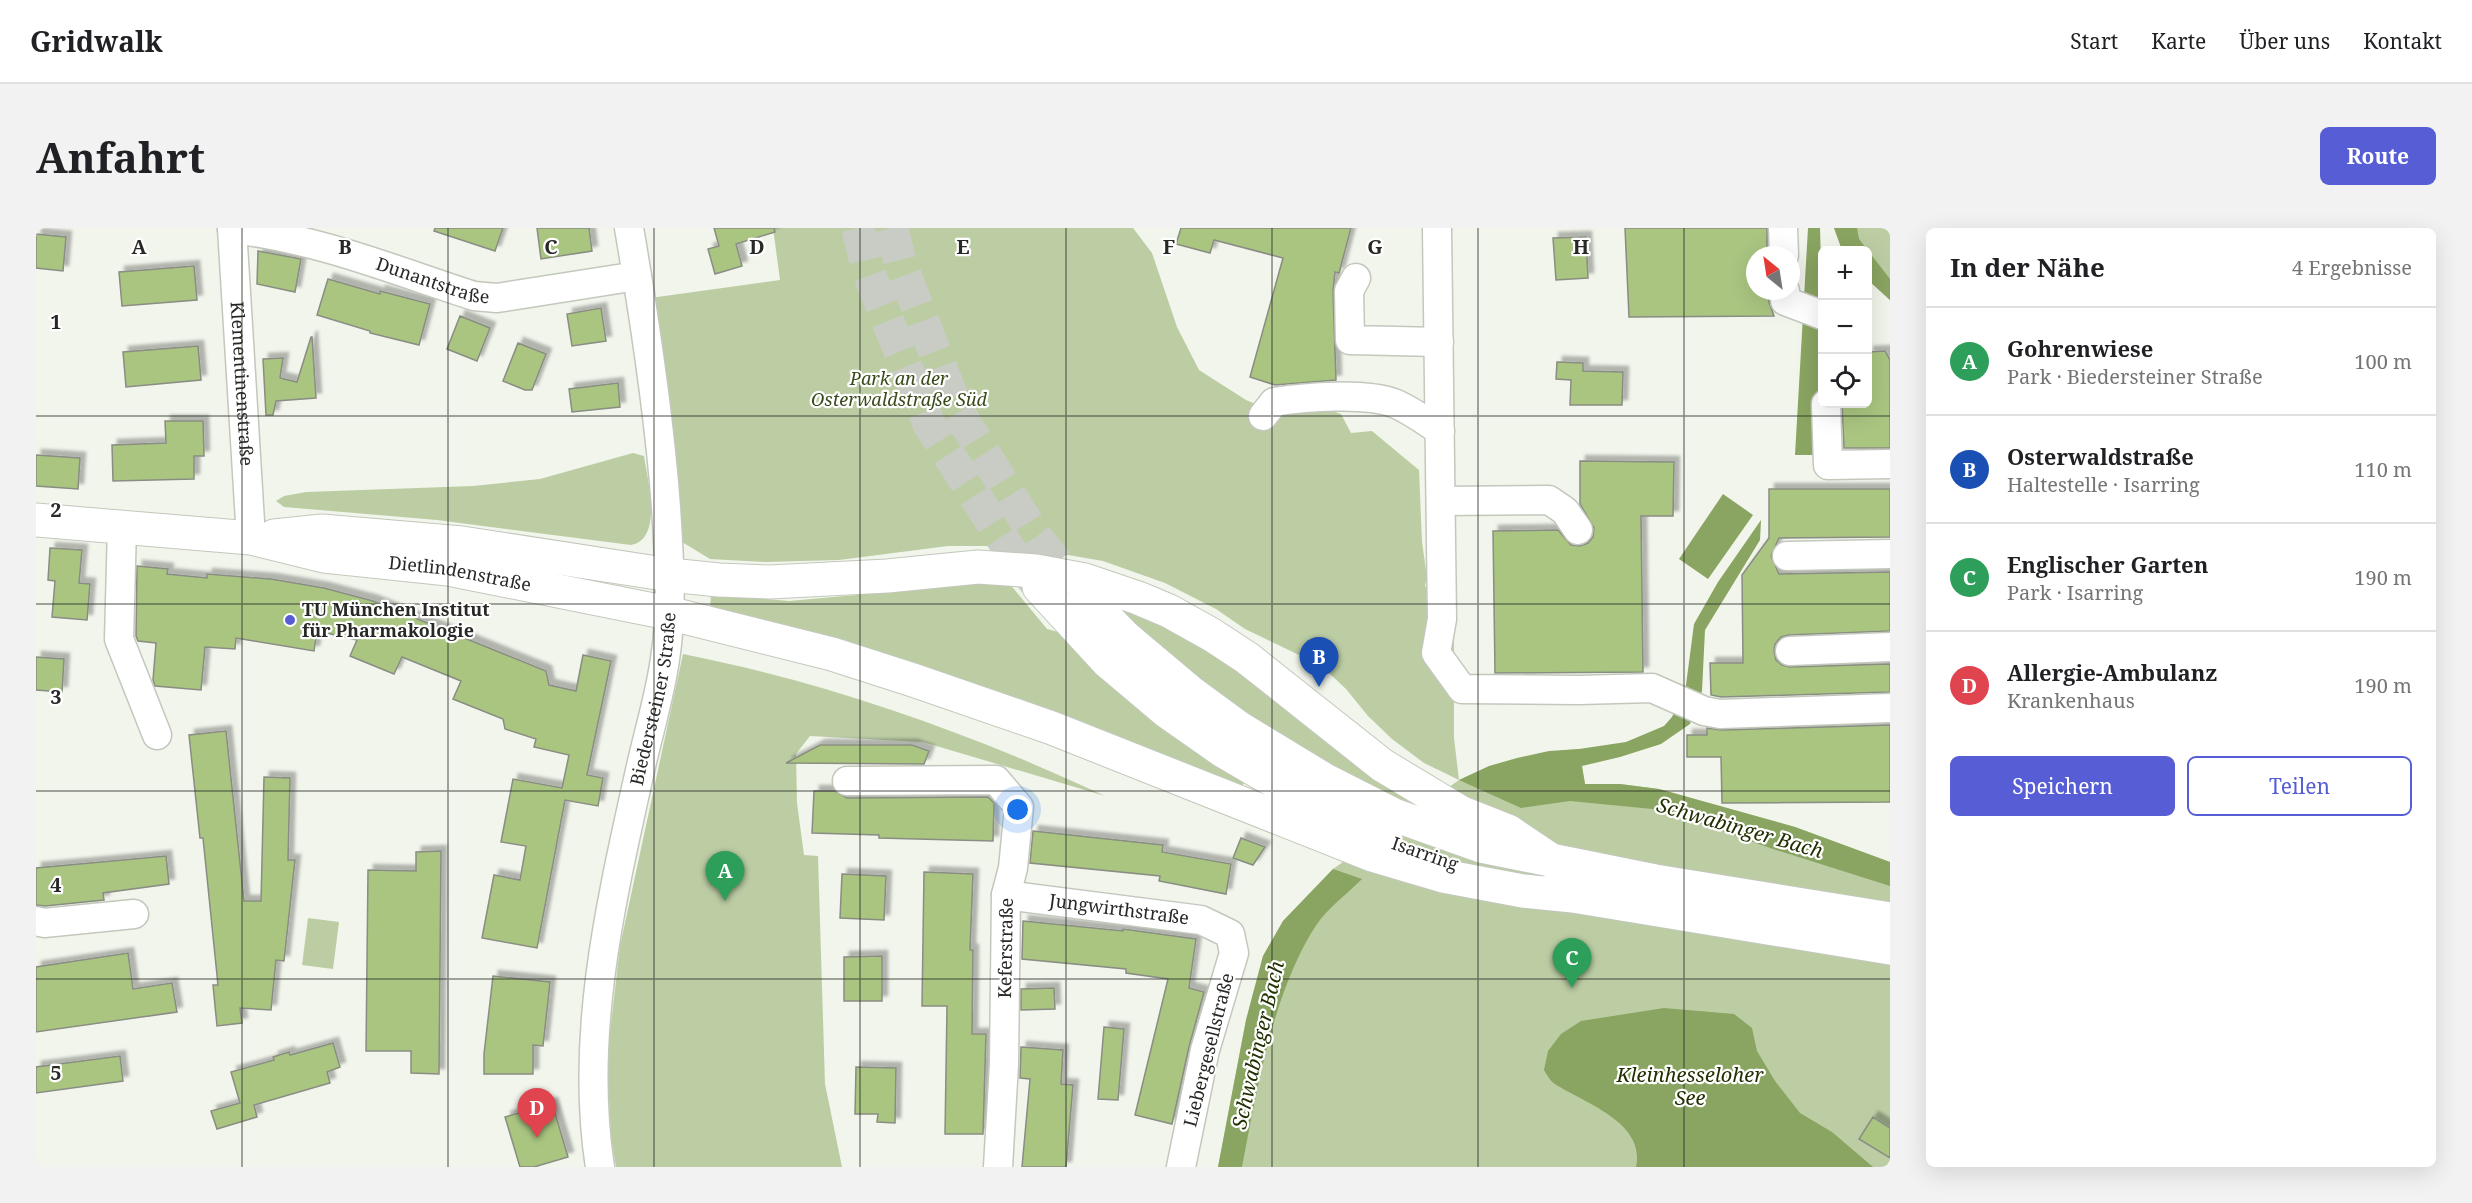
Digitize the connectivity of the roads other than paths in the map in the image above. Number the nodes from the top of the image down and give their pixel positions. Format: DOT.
graph roads {
  1 [pos="232,228"];
  2 [pos="629,228"];
  3 [pos="1437,228"];
  4 [pos="1783,228"];
  5 [pos="1784,246"];
  6 [pos="637,276"];
  7 [pos="1356,278"];
  8 [pos="1793,300"];
  9 [pos="1818,313"];
  10 [pos="1439,342"];
  11 [pos="1826,408"];
  12 [pos="1263,416"];
  13 [pos="1440,430"];
  14 [pos="1890,464"];
  15 [pos="1441,501"];
  16 [pos="36,520"];
  17 [pos="122,527"];
  18 [pos="1578,530"];
  19 [pos="251,538"];
  20 [pos="1890,554"];
  21 [pos="1787,556"];
  22 [pos="670,574"];
  23 [pos="1039,587"];
  24 [pos="1085,596"];
  25 [pos="668,613"];
  26 [pos="1890,647"];
  27 [pos="1790,651"];
  28 [pos="1890,708"];
  29 [pos="157,735"];
  30 [pos="847,781"];
  31 [pos="1554,862"];
  32 [pos="1006,895"];
  33 [pos="1573,896"];
  34 [pos="134,914"];
  35 [pos="1890,919"];
  36 [pos="36,921"];
  37 [pos="1230,934"];
  38 [pos="1890,948"];
  39 [pos="600,1167"];
  40 [pos="998,1167"];
  41 [pos="1181,1167"];
  1 -- 6 [label="street, Dunantstraße"];
  1 -- 19 [label="street, Klementinenstraße"];
  2 -- 6 [label="street, Biedersteiner Straße"];
  3 -- 10 [label="street"];
  4 -- 5 [label="street"];
  6 -- 22 [label="street, Biedersteiner Straße"];
  7 -- 10 [label="street"];
  8 -- 9 [label="street"];
  10 -- 13 [label="street"];
  11 -- 14 [label="street"];
  12 -- 13 [label="street"];
  13 -- 15 [label="street"];
  15 -- 18 [label="street"];
  15 -- 28 [label="street"];
  16 -- 17 [label="main road, Dietlindenstraße"];
  17 -- 19 [label="main road, Dietlindenstraße"];
  17 -- 29 [label="street"];
  19 -- 22 [label="main road, Dietlindenstraße"];
  19 -- 25 [label="main road, Dietlindenstraße"];
  20 -- 21 [label="street"];
  22 -- 25 [label="street, Biedersteiner Straße"];
  22 -- 31 [label="main road, Dietlindenstraße"];
  23 -- 33 [label="main road, Isarring"];
  24 -- 31 [label="main road, Isarring"];
  25 -- 33 [label="main road, Dietlindenstraße"];
  25 -- 39 [label="street, Biedersteiner Straße"];
  26 -- 27 [label="street"];
  30 -- 32 [label="street, Keferstraße"];
  31 -- 35 [label="main road, Isarring"];
  32 -- 37 [label="street, Jungwirthstraße"];
  32 -- 40 [label="street, Keferstraße"];
  33 -- 38 [label="main road, Isarring"];
  34 -- 36 [label="street"];
  37 -- 41 [label="street, Liebergesellstraße"];
}
